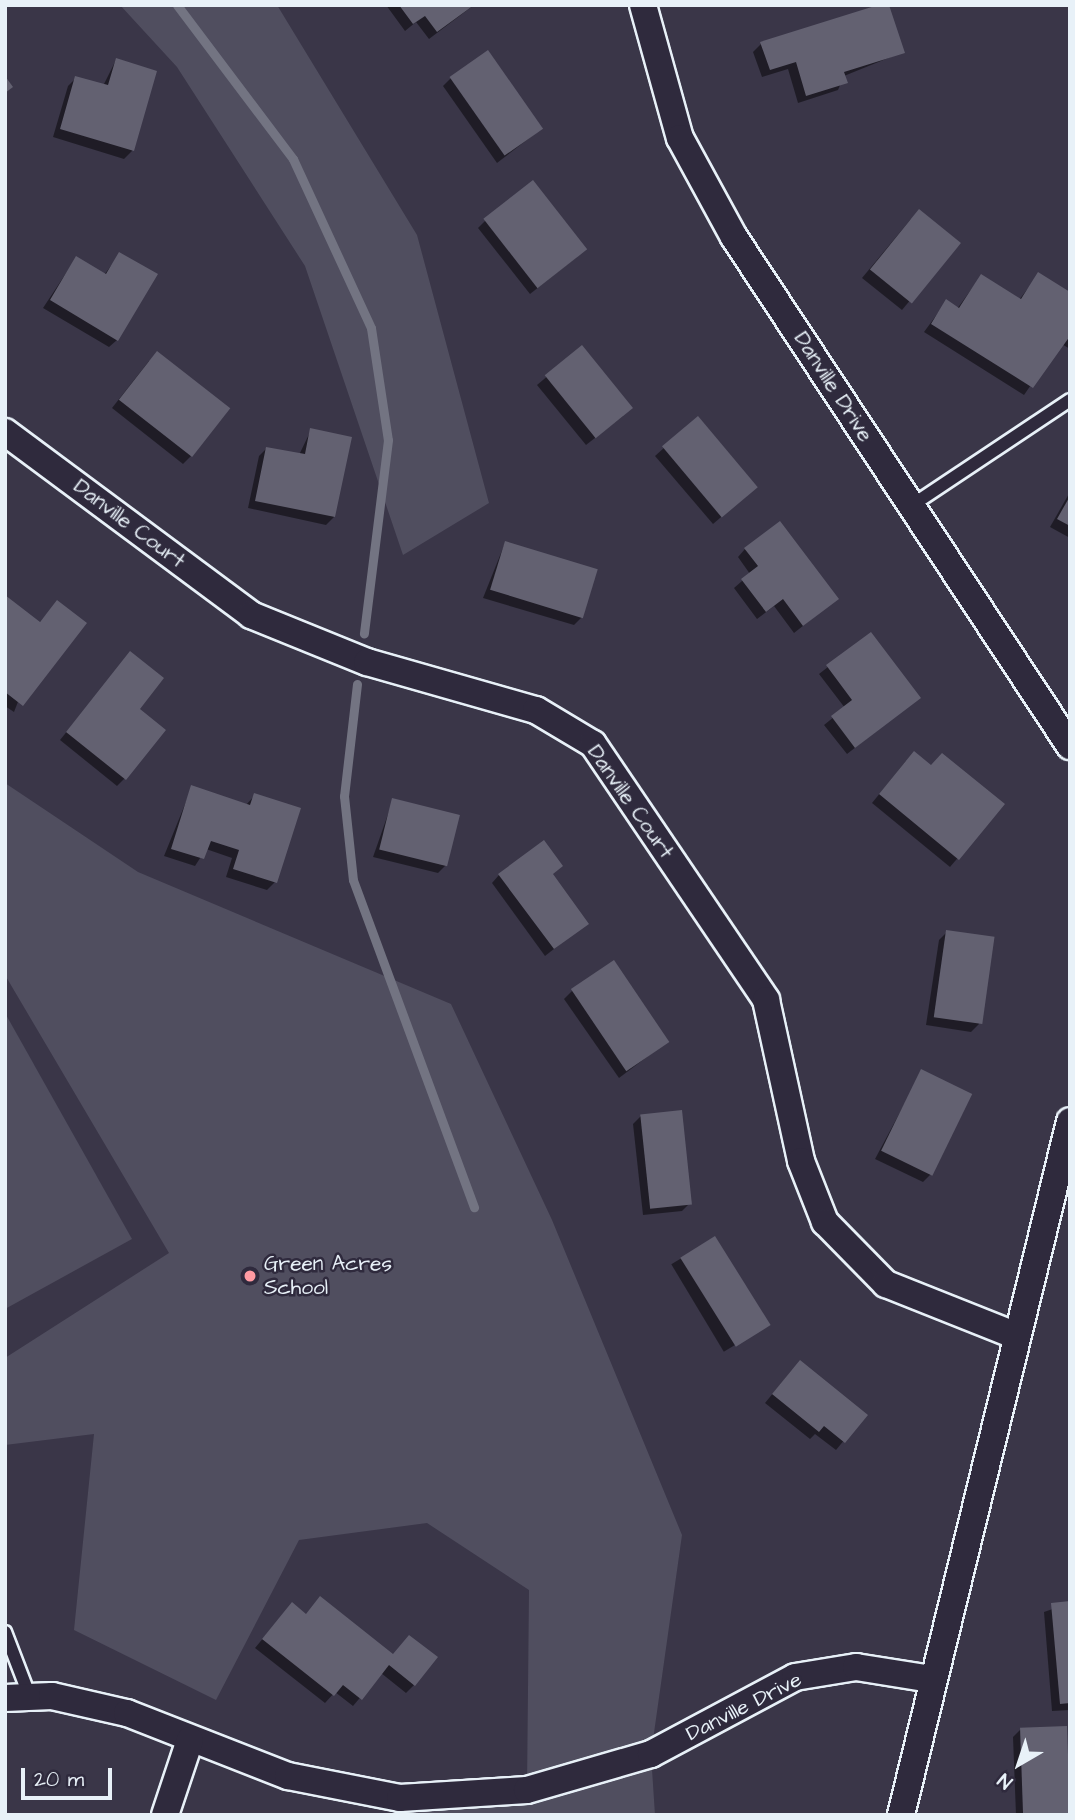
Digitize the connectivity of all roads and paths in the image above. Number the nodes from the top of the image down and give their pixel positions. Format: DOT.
graph roads {
  1 [pos="643,5"];
  2 [pos="1070,400"];
  3 [pos="5,432"];
  4 [pos="911,506"];
  5 [pos="1070,746"];
  6 [pos="1070,1121"];
  7 [pos="1017,1336"];
  8 [pos="5,1632"];
  9 [pos="932,1679"];
  10 [pos="18,1697"];
  11 [pos="190,1740"];
  12 [pos="165,1815"];
  13 [pos="901,1815"];
  1 -- 4 [label="street, Danville Drive"];
  2 -- 4 [label="lane"];
  3 -- 7 [label="street, Danville Court"];
  4 -- 5 [label="street, Danville Drive"];
  6 -- 7 [label="street"];
  7 -- 9 [label="street"];
  8 -- 10 [label="lane"];
  9 -- 11 [label="street, Danville Drive"];
  9 -- 13 [label="street"];
  10 -- 11 [label="street, Danville Drive"];
  11 -- 12 [label="street"];
}
